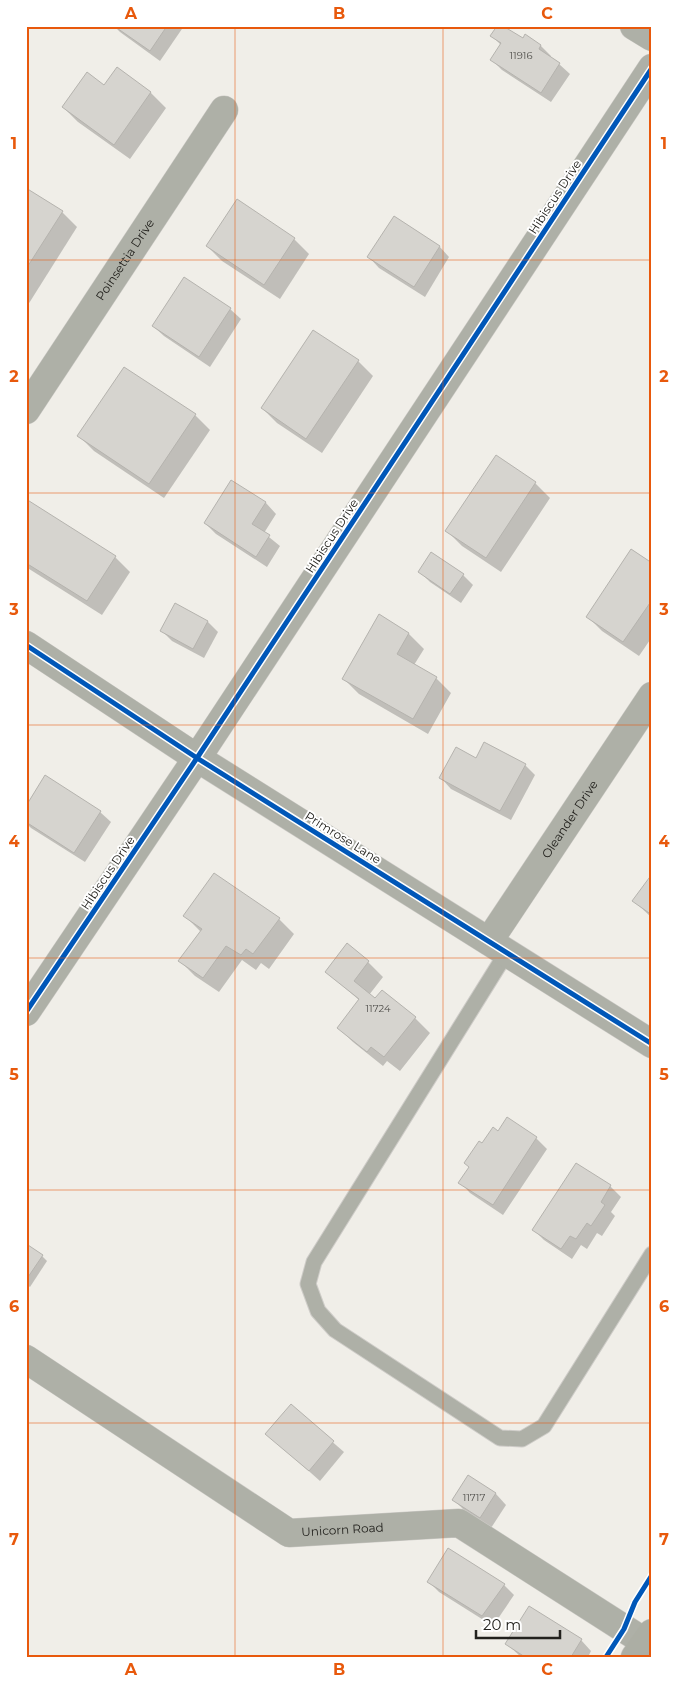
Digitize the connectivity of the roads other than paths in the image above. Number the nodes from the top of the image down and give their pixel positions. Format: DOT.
graph roads {
  1 [pos="634,26"];
  2 [pos="652,38"];
  3 [pos="652,68"];
  4 [pos="224,110"];
  5 [pos="26,410"];
  6 [pos="26,645"];
  7 [pos="652,696"];
  8 [pos="197,758"];
  9 [pos="498,947"];
  10 [pos="26,1012"];
  11 [pos="652,1044"];
  12 [pos="652,1254"];
  13 [pos="26,1359"];
  14 [pos="644,1644"];
  1 -- 2 [label="street"];
  3 -- 8 [label="street, Hibiscus Drive"];
  4 -- 5 [label="street, Poinsettia Drive"];
  6 -- 8 [label="street, Primrose Lane"];
  7 -- 9 [label="street, Oleander Drive"];
  8 -- 9 [label="street, Primrose Lane"];
  8 -- 10 [label="street, Hibiscus Drive"];
  9 -- 11 [label="street, Primrose Lane"];
  9 -- 12 [label="lane"];
  13 -- 14 [label="street, Unicorn Road"];
}
